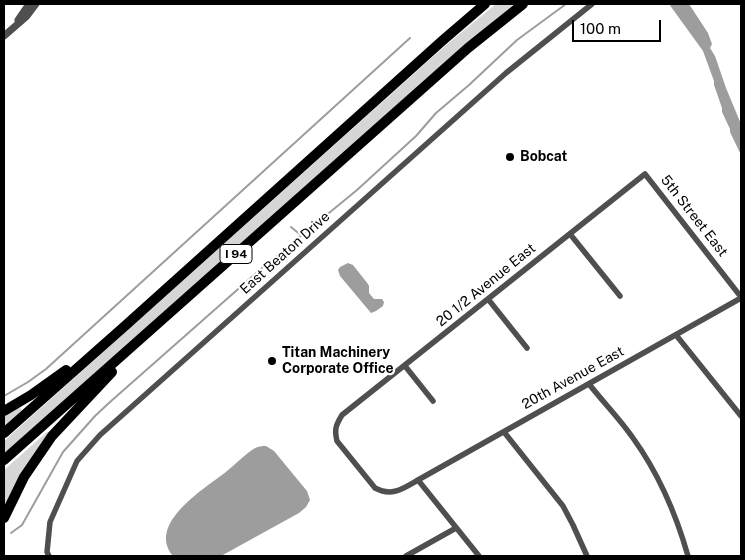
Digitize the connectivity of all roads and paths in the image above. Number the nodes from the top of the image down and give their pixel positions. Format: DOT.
graph roads {
  1 [pos="29,4"];
  2 [pos="36,4"];
  3 [pos="485,4"];
  4 [pos="523,4"];
  5 [pos="592,4"];
  6 [pos="14,27"];
  7 [pos="4,36"];
  8 [pos="645,174"];
  9 [pos="570,234"];
  10 [pos="620,296"];
  11 [pos="741,297"];
  12 [pos="488,299"];
  13 [pos="126,325"];
  14 [pos="154,326"];
  15 [pos="676,335"];
  16 [pos="527,348"];
  17 [pos="405,366"];
  18 [pos="589,384"];
  19 [pos="433,402"];
  20 [pos="4,411"];
  21 [pos="342,415"];
  22 [pos="741,416"];
  23 [pos="504,432"];
  24 [pos="4,433"];
  25 [pos="4,460"];
  26 [pos="418,480"];
  27 [pos="4,518"];
  28 [pos="456,528"];
  29 [pos="49,556"];
  30 [pos="406,556"];
  31 [pos="479,556"];
  32 [pos="587,556"];
  33 [pos="688,556"];
  1 -- 6 [label="street"];
  2 -- 6 [label="street"];
  3 -- 13 [label="highway, I 94"];
  4 -- 14 [label="highway, I 94"];
  5 -- 29 [label="street, East Beaton Drive"];
  6 -- 7 [label="street"];
  8 -- 9 [label="street, 20 1/2 Avenue East"];
  8 -- 11 [label="street, 5th Street East"];
  9 -- 10 [label="street"];
  9 -- 12 [label="street, 20 1/2 Avenue East"];
  11 -- 15 [label="street, 20th Avenue East"];
  12 -- 16 [label="street"];
  12 -- 17 [label="street, 20 1/2 Avenue East"];
  13 -- 20 [label="highway"];
  13 -- 24 [label="highway, I 94"];
  14 -- 25 [label="highway, I 94"];
  14 -- 27 [label="highway"];
  15 -- 18 [label="street, 20th Avenue East"];
  15 -- 22 [label="street"];
  17 -- 19 [label="street"];
  17 -- 21 [label="street, 20 1/2 Avenue East"];
  18 -- 23 [label="street, 20th Avenue East"];
  18 -- 33 [label="street"];
  21 -- 26 [label="street, 20th Avenue East"];
  23 -- 26 [label="street, 20th Avenue East"];
  23 -- 32 [label="street"];
  26 -- 28 [label="street"];
  28 -- 30 [label="street"];
  28 -- 31 [label="street"];
}
